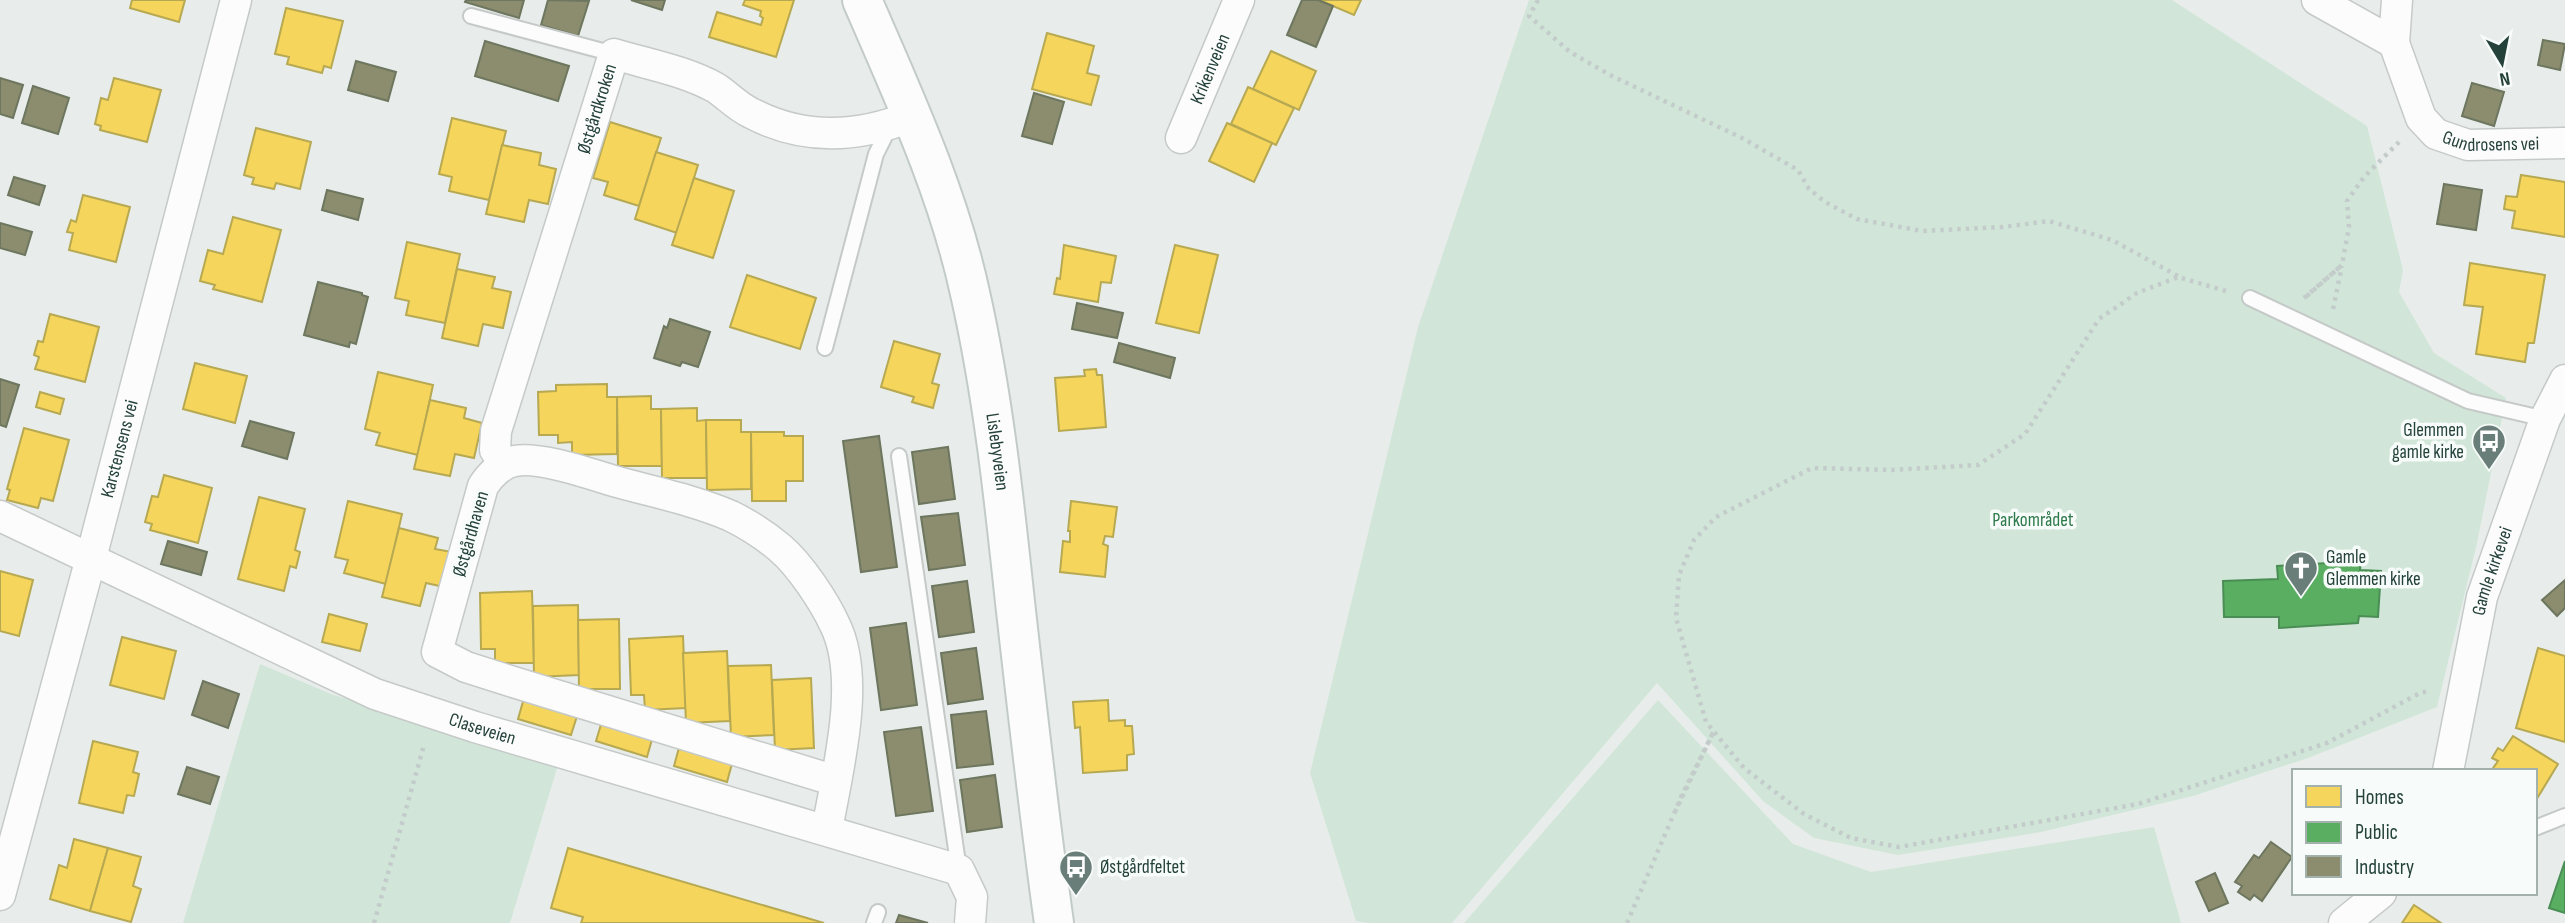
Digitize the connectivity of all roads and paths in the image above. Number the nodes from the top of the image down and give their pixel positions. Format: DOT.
graph roads {
  1 [pos="236,0"];
  2 [pos="862,0"];
  3 [pos="1239,0"];
  4 [pos="1538,0"];
  5 [pos="2317,0"];
  6 [pos="2397,0"];
  7 [pos="471,16"];
  8 [pos="2394,43"];
  9 [pos="614,54"];
  10 [pos="2421,118"];
  11 [pos="901,121"];
  12 [pos="1181,138"];
  13 [pos="2565,143"];
  14 [pos="2342,265"];
  15 [pos="2178,277"];
  16 [pos="2250,298"];
  17 [pos="2285,314"];
  18 [pos="2327,334"];
  19 [pos="825,348"];
  20 [pos="2565,380"];
  21 [pos="2544,419"];
  22 [pos="899,456"];
  23 [pos="505,464"];
  24 [pos="0,516"];
  25 [pos="91,558"];
  26 [pos="2467,681"];
  27 [pos="432,713"];
  28 [pos="1714,731"];
  29 [pos="2448,769"];
  30 [pos="836,781"];
  31 [pos="2565,816"];
  32 [pos="2537,827"];
  33 [pos="827,830"];
  34 [pos="959,870"];
  35 [pos="0,895"];
  36 [pos="2379,895"];
  37 [pos="971,910"];
  38 [pos="374,923"];
  39 [pos="1054,923"];
  40 [pos="1627,923"];
  41 [pos="2344,923"];
  1 -- 25 [label="street, Karstensens vei"];
  2 -- 11 [label="street, Lislebyveien"];
  3 -- 12 [label="street, Krikenveien"];
  4 -- 15 [label="path"];
  5 -- 8 [label="street"];
  6 -- 8 [label="street, Gundrosens vei"];
  7 -- 9 [label="lane"];
  8 -- 10 [label="street, Gundrosens vei"];
  9 -- 11 [label="street, Østgårdkroken"];
  9 -- 23 [label="street, Østgårdkroken"];
  10 -- 13 [label="street, Gundrosens vei"];
  10 -- 14 [label="path"];
  11 -- 19 [label="lane"];
  11 -- 39 [label="street, Lislebyveien"];
  14 -- 17 [label="path"];
  14 -- 18 [label="path"];
  15 -- 16 [label="path"];
  15 -- 28 [label="path"];
  16 -- 17 [label="lane"];
  17 -- 18 [label="lane"];
  18 -- 21 [label="lane"];
  20 -- 21 [label="street, Gamle kirkevei"];
  21 -- 26 [label="street, Gamle kirkevei"];
  22 -- 34 [label="lane"];
  23 -- 30 [label="street"];
  23 -- 30 [label="street, Østgårdhaven"];
  24 -- 25 [label="street, Claseveien"];
  25 -- 27 [label="street, Claseveien"];
  25 -- 35 [label="street, Karstensens vei"];
  26 -- 28 [label="path"];
  26 -- 29 [label="street, Gamle kirkevei"];
  27 -- 33 [label="street, Claseveien"];
  27 -- 38 [label="path"];
  28 -- 40 [label="path"];
  30 -- 33 [label="street"];
  31 -- 32 [label="lane"];
  33 -- 34 [label="street, Claseveien"];
  34 -- 37 [label="street"];
  36 -- 41 [label="street"];
}
